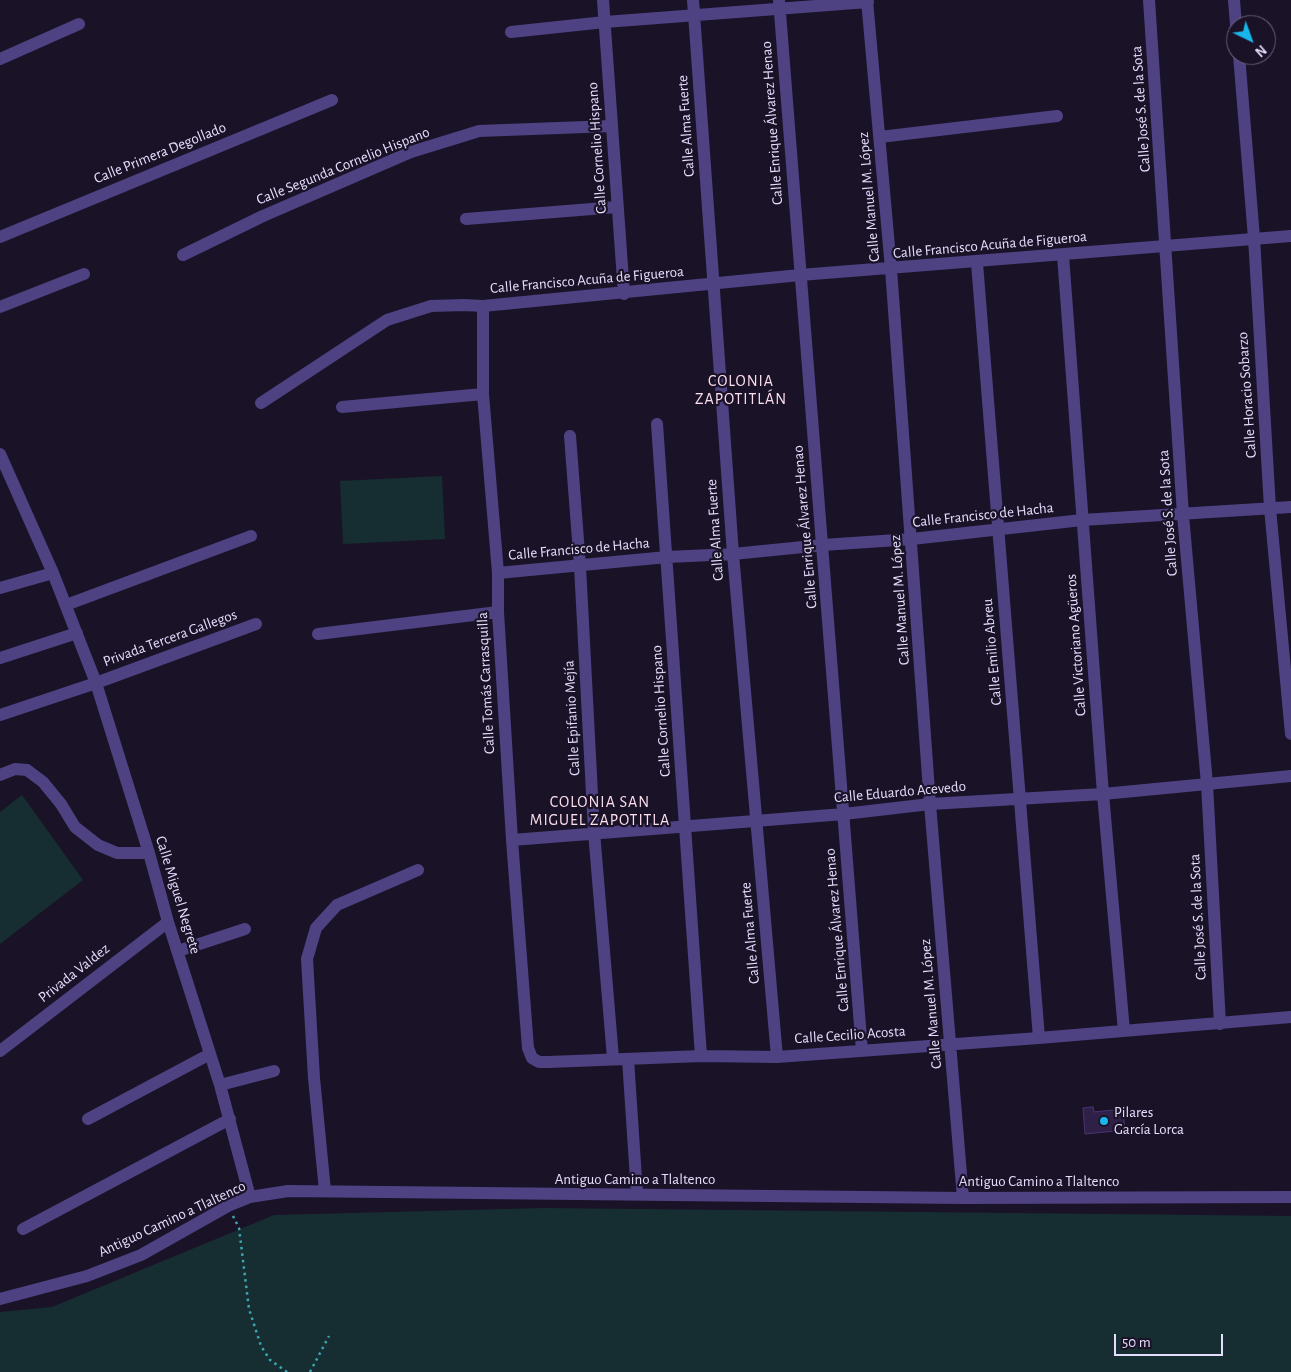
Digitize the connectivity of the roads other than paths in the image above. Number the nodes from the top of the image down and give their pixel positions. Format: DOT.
graph roads {
  1 [pos="603,0"];
  2 [pos="693,0"];
  3 [pos="1149,0"];
  4 [pos="1234,0"];
  5 [pos="868,1"];
  6 [pos="780,5"];
  7 [pos="694,14"];
  8 [pos="1235,15"];
  9 [pos="605,22"];
  10 [pos="79,24"];
  11 [pos="511,32"];
  12 [pos="0,59"];
  13 [pos="1240,65"];
  14 [pos="332,100"];
  15 [pos="1057,116"];
  16 [pos="612,126"];
  17 [pos="880,137"];
  18 [pos="617,208"];
  19 [pos="466,219"];
  20 [pos="1291,236"];
  21 [pos="0,237"];
  22 [pos="1254,238"];
  23 [pos="1167,246"];
  24 [pos="183,255"];
  25 [pos="1063,255"];
  26 [pos="977,263"];
  27 [pos="891,269"];
  28 [pos="84,274"];
  29 [pos="800,275"];
  30 [pos="714,284"];
  31 [pos="624,294"];
  32 [pos="483,306"];
  33 [pos="0,307"];
  34 [pos="483,394"];
  35 [pos="261,402"];
  36 [pos="342,407"];
  37 [pos="657,424"];
  38 [pos="570,436"];
  39 [pos="0,454"];
  40 [pos="1270,508"];
  41 [pos="1291,508"];
  42 [pos="1183,516"];
  43 [pos="1082,520"];
  44 [pos="999,531"];
  45 [pos="251,536"];
  46 [pos="912,539"];
  47 [pos="823,545"];
  48 [pos="733,554"];
  49 [pos="668,557"];
  50 [pos="580,566"];
  51 [pos="53,573"];
  52 [pos="498,573"];
  53 [pos="0,588"];
  54 [pos="66,605"];
  55 [pos="498,612"];
  56 [pos="256,624"];
  57 [pos="77,633"];
  58 [pos="318,634"];
  59 [pos="0,658"];
  60 [pos="96,683"];
  61 [pos="0,715"];
  62 [pos="1291,734"];
  63 [pos="0,775"];
  64 [pos="1291,776"];
  65 [pos="1207,784"];
  66 [pos="1103,794"];
  67 [pos="1020,798"];
  68 [pos="930,804"];
  69 [pos="844,814"];
  70 [pos="757,820"];
  71 [pos="685,825"];
  72 [pos="594,832"];
  73 [pos="512,840"];
  74 [pos="150,853"];
  75 [pos="418,870"];
  76 [pos="168,922"];
  77 [pos="246,929"];
  78 [pos="178,951"];
  79 [pos="1291,1017"];
  80 [pos="1220,1024"];
  81 [pos="1124,1031"];
  82 [pos="1039,1038"];
  83 [pos="951,1045"];
  84 [pos="0,1051"];
  85 [pos="862,1051"];
  86 [pos="210,1054"];
  87 [pos="700,1056"];
  88 [pos="777,1056"];
  89 [pos="532,1058"];
  90 [pos="613,1058"];
  91 [pos="628,1059"];
  92 [pos="274,1071"];
  93 [pos="220,1085"];
  94 [pos="88,1119"];
  95 [pos="230,1119"];
  96 [pos="325,1191"];
  97 [pos="637,1194"];
  98 [pos="250,1197"];
  99 [pos="1291,1197"];
  100 [pos="963,1198"];
  101 [pos="23,1229"];
  102 [pos="0,1299"];
  1 -- 9 [label="street, Calle Cornelio Hispano"];
  2 -- 7 [label="street, Calle Alma Fuerte"];
  3 -- 23 [label="street, Calle José S. de la Sota"];
  4 -- 8 [label="street"];
  5 -- 6 [label="street"];
  5 -- 17 [label="street, Calle Manuel M. López"];
  6 -- 7 [label="street"];
  6 -- 29 [label="street, Calle Enrique Álvarez Henao"];
  7 -- 9 [label="street"];
  7 -- 30 [label="street, Calle Alma Fuerte"];
  9 -- 11 [label="street"];
  9 -- 16 [label="street, Calle Cornelio Hispano"];
  10 -- 12 [label="street"];
  13 -- 22 [label="street, Calle Horacio Sobarzo"];
  14 -- 21 [label="street, Calle Primera Degollado"];
  15 -- 17 [label="street"];
  16 -- 18 [label="street, Calle Cornelio Hispano"];
  16 -- 24 [label="street, Calle Segunda Cornelio Hispano"];
  17 -- 27 [label="street, Calle Manuel M. López"];
  18 -- 19 [label="street"];
  18 -- 31 [label="street, Calle Cornelio Hispano"];
  20 -- 22 [label="street, Calle Francisco Acuña de Figueroa"];
  22 -- 23 [label="street, Calle Francisco Acuña de Figueroa"];
  22 -- 40 [label="street, Calle Horacio Sobarzo"];
  23 -- 25 [label="street, Calle Francisco Acuña de Figueroa"];
  23 -- 42 [label="street, Calle José S. de la Sota"];
  25 -- 26 [label="street, Calle Francisco Acuña de Figueroa"];
  25 -- 43 [label="street, Calle Victoriano Agüeros"];
  26 -- 27 [label="street, Calle Francisco Acuña de Figueroa"];
  26 -- 44 [label="street, Calle Emilio Abreu"];
  27 -- 29 [label="street, Calle Francisco Acuña de Figueroa"];
  27 -- 46 [label="street, Calle Manuel M. López"];
  28 -- 33 [label="street"];
  29 -- 30 [label="street, Calle Francisco Acuña de Figueroa"];
  29 -- 47 [label="street, Calle Enrique Álvarez Henao"];
  30 -- 31 [label="street, Calle Francisco Acuña de Figueroa"];
  30 -- 48 [label="street, Calle Alma Fuerte"];
  31 -- 32 [label="street, Calle Francisco Acuña de Figueroa"];
  32 -- 34 [label="street, Calle Tomás Carrasquilla"];
  32 -- 35 [label="street, Calle Francisco Acuña de Figueroa"];
  34 -- 36 [label="street"];
  34 -- 52 [label="street, Calle Tomás Carrasquilla"];
  37 -- 49 [label="street, Calle Cornelio Hispano"];
  38 -- 50 [label="street, Calle Epifanio Mejía"];
  39 -- 51 [label="street, Calle Miguel Negrete"];
  40 -- 41 [label="street, Calle Francisco de Hacha"];
  40 -- 42 [label="street, Calle Francisco de Hacha"];
  40 -- 62 [label="street, Calle Horacio Sobarzo"];
  42 -- 43 [label="street, Calle Francisco de Hacha"];
  42 -- 65 [label="street, Calle José S. de la Sota"];
  43 -- 44 [label="street, Calle Francisco de Hacha"];
  43 -- 66 [label="street, Calle Victoriano Agüeros"];
  44 -- 46 [label="street, Calle Francisco de Hacha"];
  44 -- 67 [label="street, Calle Emilio Abreu"];
  45 -- 54 [label="street"];
  46 -- 47 [label="street, Calle Francisco de Hacha"];
  46 -- 68 [label="street, Calle Manuel M. López"];
  47 -- 48 [label="street, Calle Francisco de Hacha"];
  47 -- 69 [label="street, Calle Enrique Álvarez Henao"];
  48 -- 49 [label="street, Calle Francisco de Hacha"];
  48 -- 70 [label="street, Calle Alma Fuerte"];
  49 -- 50 [label="street, Calle Francisco de Hacha"];
  49 -- 71 [label="street, Calle Cornelio Hispano"];
  50 -- 52 [label="street, Calle Francisco de Hacha"];
  50 -- 72 [label="street, Calle Epifanio Mejía"];
  51 -- 53 [label="street"];
  51 -- 54 [label="street, Calle Miguel Negrete"];
  52 -- 55 [label="street, Calle Tomás Carrasquilla"];
  54 -- 57 [label="street, Calle Miguel Negrete"];
  55 -- 58 [label="street"];
  55 -- 73 [label="street, Calle Tomás Carrasquilla"];
  56 -- 60 [label="street, Privada Tercera Gallegos"];
  57 -- 59 [label="street"];
  57 -- 60 [label="street, Calle Miguel Negrete"];
  60 -- 61 [label="street, Privada Tercera Gallegos"];
  60 -- 74 [label="street, Calle Miguel Negrete"];
  63 -- 74 [label="street"];
  64 -- 65 [label="street, Calle Eduardo Acevedo"];
  65 -- 66 [label="street, Calle Eduardo Acevedo"];
  65 -- 80 [label="street, Calle José S. de la Sota"];
  66 -- 67 [label="street, Calle Eduardo Acevedo"];
  66 -- 81 [label="street, Calle Victoriano Agüeros"];
  67 -- 68 [label="street, Calle Eduardo Acevedo"];
  67 -- 82 [label="street, Calle Emilio Abreu"];
  68 -- 69 [label="street, Calle Eduardo Acevedo"];
  68 -- 83 [label="street, Calle Manuel M. López"];
  69 -- 70 [label="street, Calle Eduardo Acevedo"];
  69 -- 85 [label="street, Calle Enrique Álvarez Henao"];
  70 -- 71 [label="street, Calle Eduardo Acevedo"];
  70 -- 88 [label="street, Calle Alma Fuerte"];
  71 -- 72 [label="street, Calle Eduardo Acevedo"];
  71 -- 87 [label="street, Calle Cornelio Hispano"];
  72 -- 73 [label="street, Calle Eduardo Acevedo"];
  72 -- 90 [label="street, Calle Epifanio Mejía"];
  73 -- 89 [label="street, Calle Tomás Carrasquilla"];
  74 -- 76 [label="street, Calle Miguel Negrete"];
  75 -- 96 [label="street"];
  76 -- 78 [label="street, Calle Miguel Negrete"];
  76 -- 84 [label="street, Privada Valdez"];
  77 -- 78 [label="street"];
  78 -- 86 [label="street, Calle Miguel Negrete"];
  79 -- 80 [label="street, Calle Cecilio Acosta"];
  80 -- 81 [label="street, Calle Cecilio Acosta"];
  81 -- 82 [label="street, Calle Cecilio Acosta"];
  82 -- 83 [label="street, Calle Cecilio Acosta"];
  83 -- 85 [label="street, Calle Cecilio Acosta"];
  83 -- 100 [label="street, Calle Manuel M. López"];
  85 -- 88 [label="street, Calle Cecilio Acosta"];
  86 -- 93 [label="street, Calle Miguel Negrete"];
  86 -- 94 [label="street"];
  87 -- 88 [label="street, Calle Cecilio Acosta"];
  87 -- 91 [label="street, Calle Cecilio Acosta"];
  89 -- 90 [label="street, Calle Cecilio Acosta"];
  90 -- 91 [label="street, Calle Cecilio Acosta"];
  91 -- 97 [label="street"];
  92 -- 93 [label="street"];
  93 -- 95 [label="street, Calle Miguel Negrete"];
  95 -- 98 [label="street, Calle Miguel Negrete"];
  95 -- 101 [label="street"];
  96 -- 97 [label="street, Antiguo Camino a Tlaltenco"];
  96 -- 98 [label="street, Antiguo Camino a Tlaltenco"];
  97 -- 100 [label="street, Antiguo Camino a Tlaltenco"];
  98 -- 102 [label="street, Antiguo Camino a Tlaltenco"];
  99 -- 100 [label="street, Antiguo Camino a Tlaltenco"];
}
